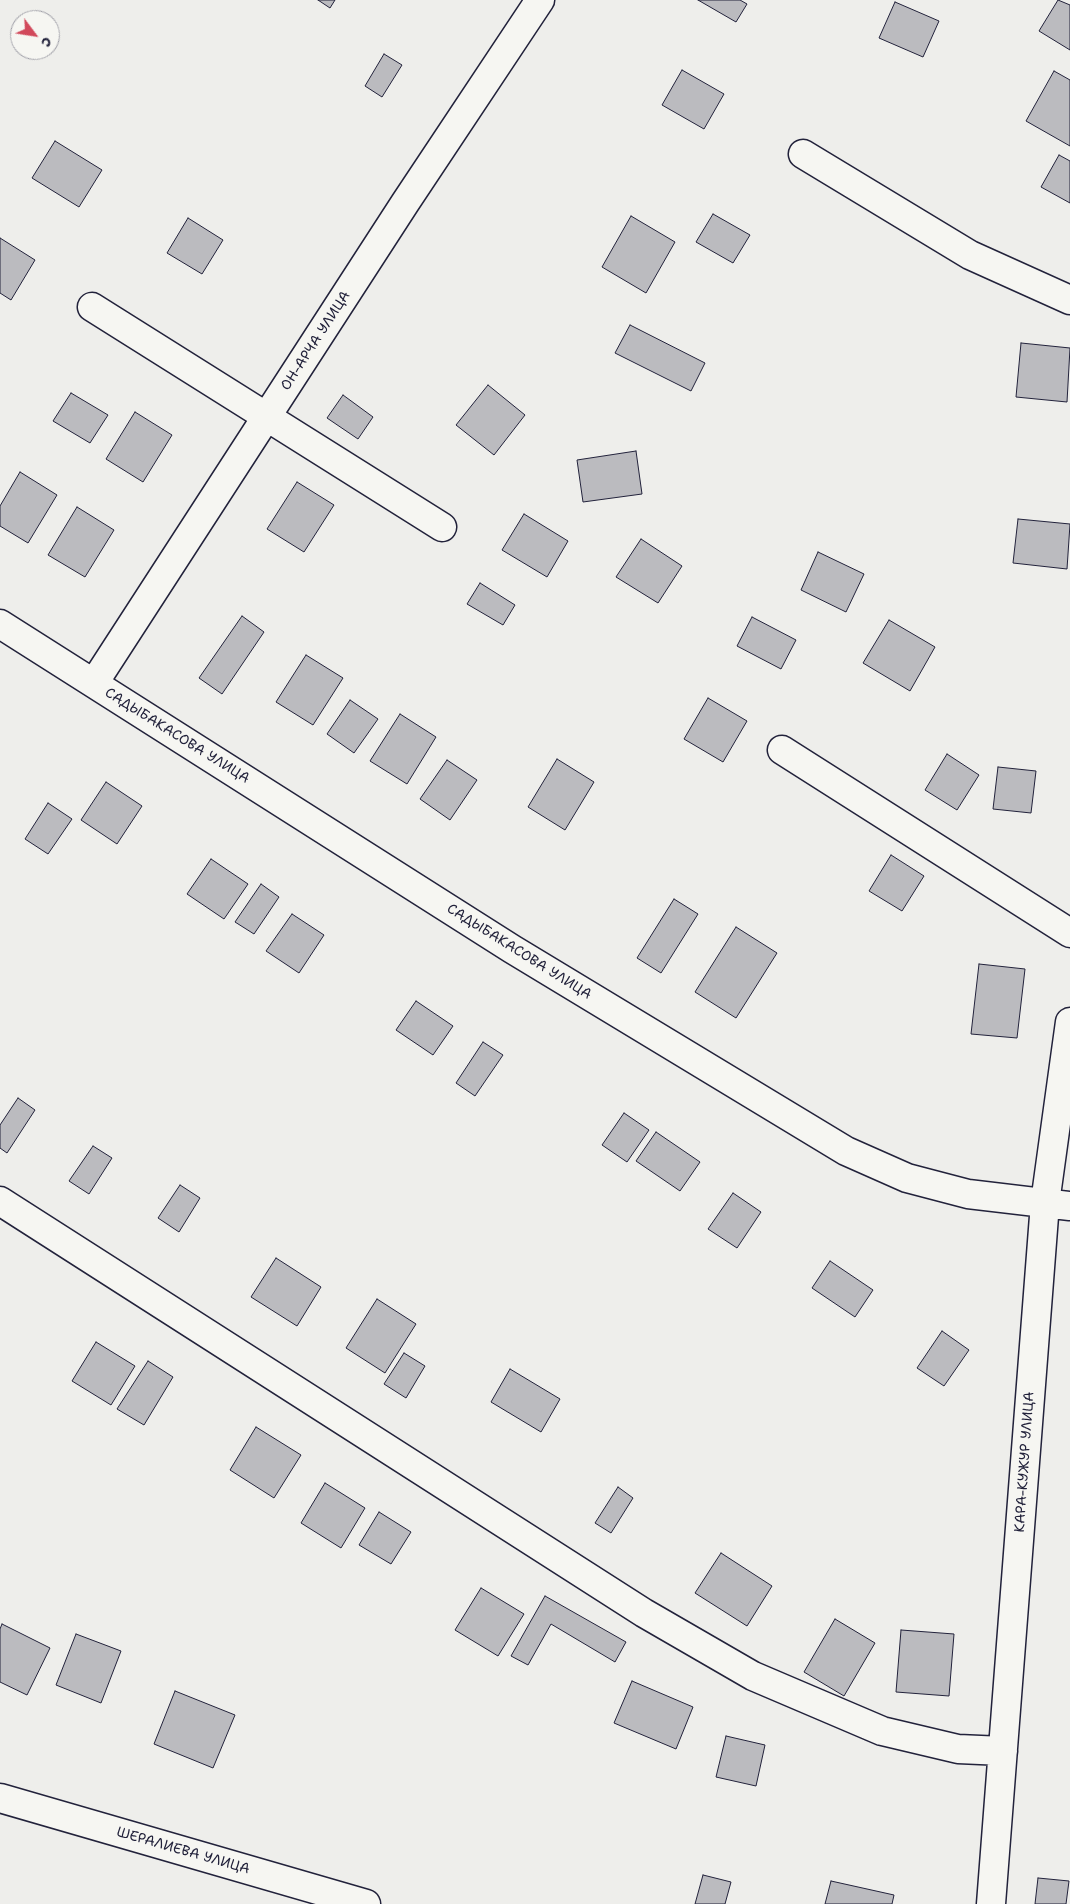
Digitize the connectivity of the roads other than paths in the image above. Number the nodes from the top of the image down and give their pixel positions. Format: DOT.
graph roads {
  1 [pos="540,0"];
  2 [pos="803,154"];
  3 [pos="1070,300"];
  4 [pos="92,307"];
  5 [pos="269,416"];
  6 [pos="442,527"];
  7 [pos="0,624"];
  8 [pos="94,684"];
  9 [pos="782,750"];
  10 [pos="1070,933"];
  11 [pos="1070,1022"];
  12 [pos="0,1201"];
  13 [pos="1057,1204"];
  14 [pos="1003,1751"];
  15 [pos="0,1798"];
  16 [pos="353,1902"];
  17 [pos="991,1904"];
  1 -- 5 [label="street, ОН-АРЧА УЛИЦА"];
  2 -- 3 [label="street"];
  4 -- 5 [label="street"];
  5 -- 6 [label="street"];
  5 -- 8 [label="street, ОН-АРЧА УЛИЦА"];
  7 -- 8 [label="street, САДЫБАКАСОВА УЛИЦА"];
  8 -- 13 [label="street, САДЫБАКАСОВА УЛИЦА"];
  9 -- 10 [label="street"];
  11 -- 13 [label="street, КАРА-КУЖУР УЛИЦА"];
  12 -- 14 [label="street"];
  13 -- 14 [label="street, КАРА-КУЖУР УЛИЦА"];
  14 -- 17 [label="street, КАРА-КУЖУР УЛИЦА"];
  15 -- 16 [label="street, ШЕРАЛИЕВА УЛИЦА"];
}
